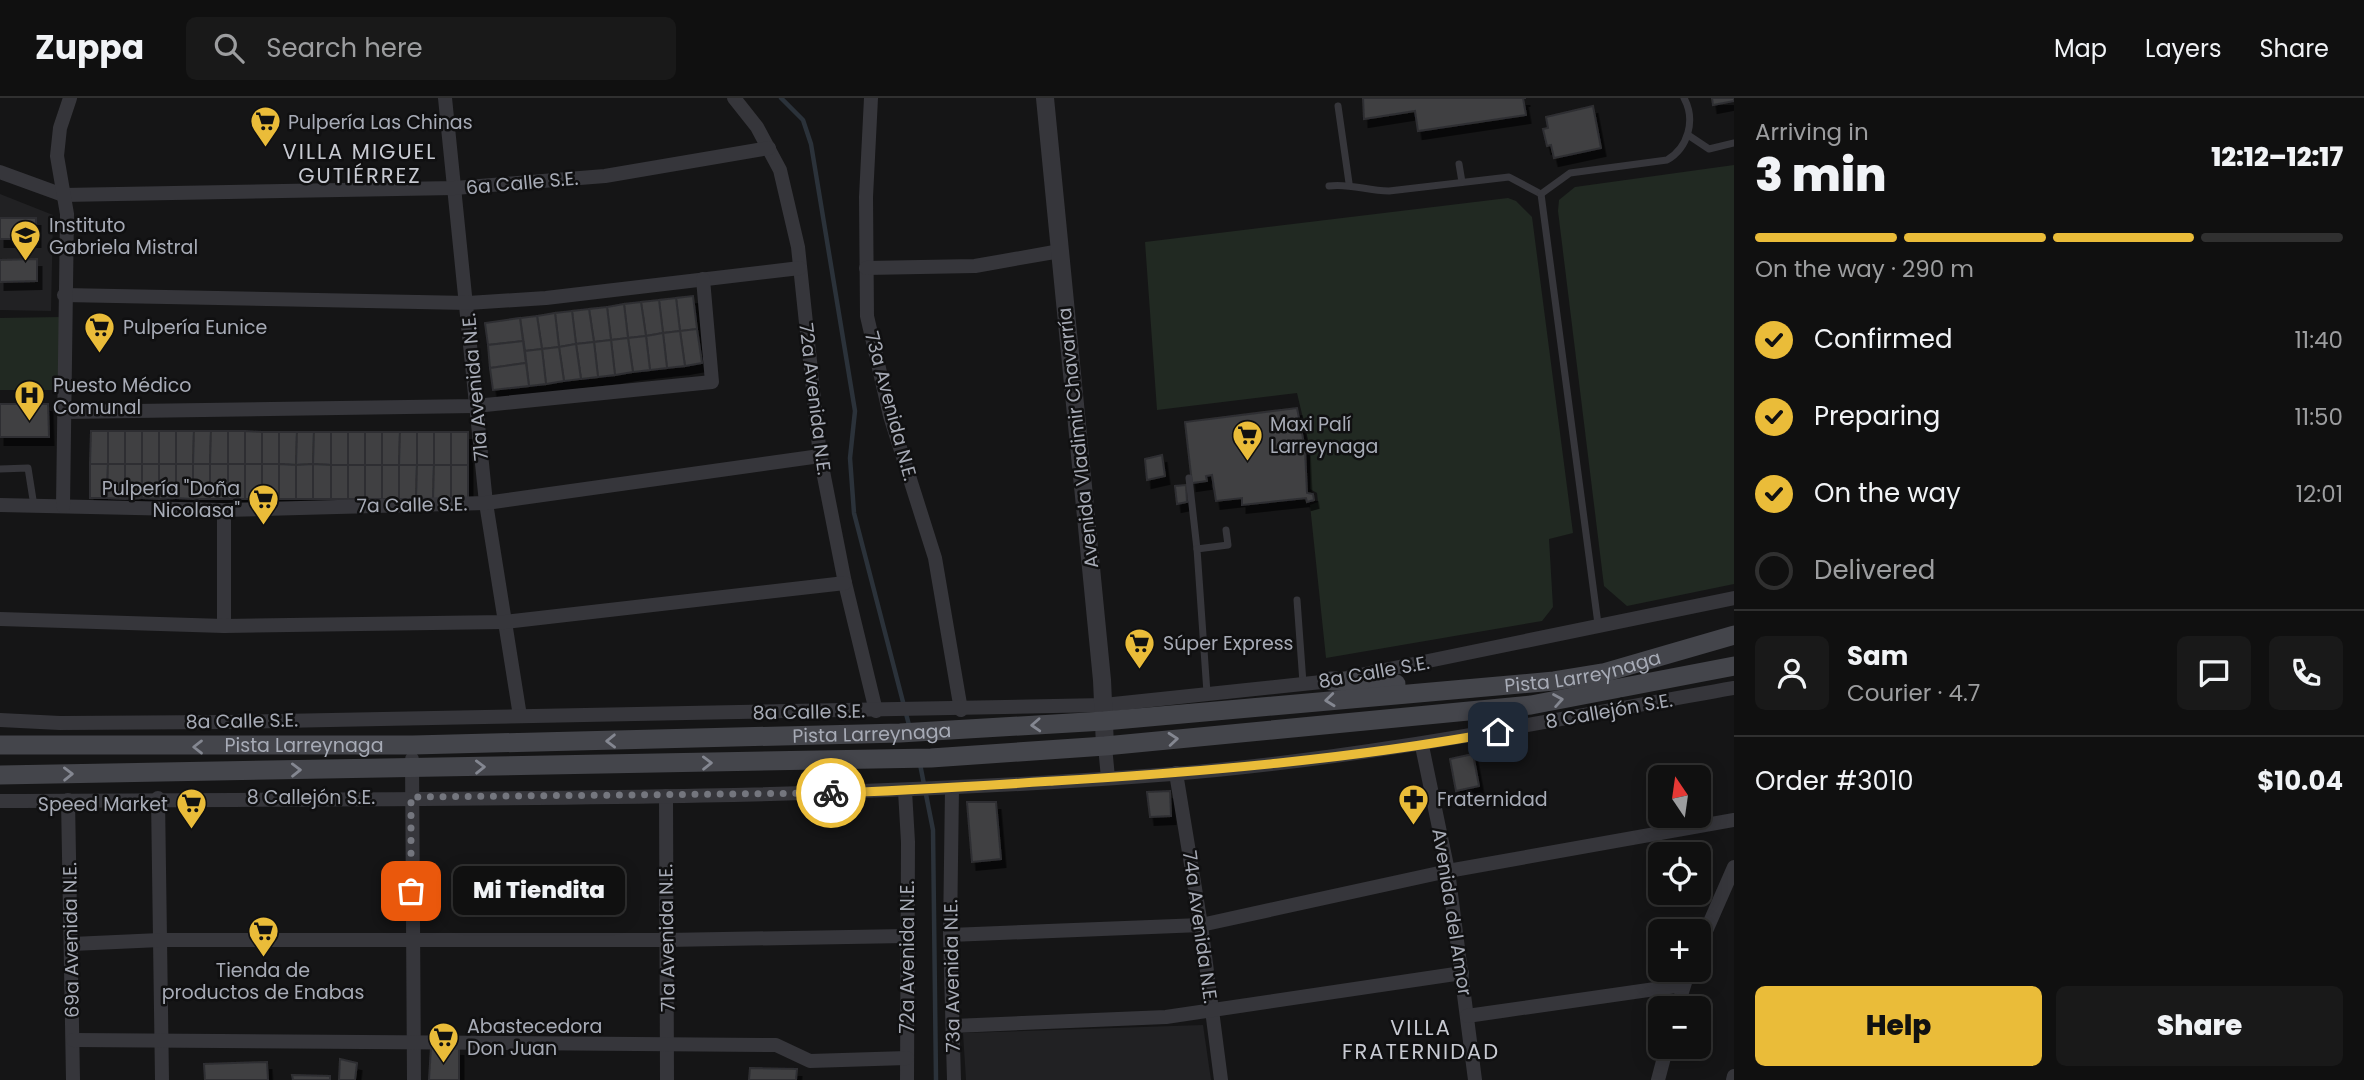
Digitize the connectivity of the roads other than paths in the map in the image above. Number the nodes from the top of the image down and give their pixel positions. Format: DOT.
graph roads {
  1 [pos="71,98"];
  2 [pos="445,98"];
  3 [pos="734,98"];
  4 [pos="871,98"];
  5 [pos="1045,98"];
  6 [pos="1684,98"];
  7 [pos="1338,106"];
  8 [pos="1688,135"];
  9 [pos="1734,143"];
  10 [pos="769,148"];
  11 [pos="1459,164"];
  12 [pos="0,172"];
  13 [pos="1462,182"];
  14 [pos="1349,183"];
  15 [pos="1329,186"];
  16 [pos="455,188"];
  17 [pos="1541,194"];
  18 [pos="63,195"];
  19 [pos="1060,251"];
  20 [pos="800,268"];
  21 [pos="866,268"];
  22 [pos="703,279"];
  23 [pos="64,295"];
  24 [pos="468,303"];
  25 [pos="475,406"];
  26 [pos="65,412"];
  27 [pos="820,456"];
  28 [pos="0,469"];
  29 [pos="1189,478"];
  30 [pos="486,503"];
  31 [pos="0,505"];
  32 [pos="34,506"];
  33 [pos="64,506"];
  34 [pos="224,510"];
  35 [pos="1226,530"];
  36 [pos="1197,549"];
  37 [pos="845,583"];
  38 [pos="1734,598"];
  39 [pos="1297,600"];
  40 [pos="0,619"];
  41 [pos="505,622"];
  42 [pos="1598,624"];
  43 [pos="224,626"];
  44 [pos="1734,635"];
  45 [pos="1734,666"];
  46 [pos="1331,681"];
  47 [pos="1303,684"];
  48 [pos="1460,688"];
  49 [pos="1734,688"];
  50 [pos="1207,693"];
  51 [pos="961,710"];
  52 [pos="883,711"];
  53 [pos="1104,713"];
  54 [pos="520,716"];
  55 [pos="0,720"];
  56 [pos="0,745"];
  57 [pos="413,745"];
  58 [pos="1105,746"];
  59 [pos="1422,746"];
  60 [pos="411,768"];
  61 [pos="1175,774"];
  62 [pos="0,775"];
  63 [pos="1108,778"];
  64 [pos="947,788"];
  65 [pos="914,791"];
  66 [pos="666,796"];
  67 [pos="411,797"];
  68 [pos="158,798"];
  69 [pos="68,800"];
  70 [pos="0,801"];
  71 [pos="1734,820"];
  72 [pos="1734,867"];
  73 [pos="1448,871"];
  74 [pos="1711,920"];
  75 [pos="1201,925"];
  76 [pos="950,935"];
  77 [pos="906,936"];
  78 [pos="412,938"];
  79 [pos="160,940"];
  80 [pos="666,940"];
  81 [pos="72,944"];
  82 [pos="1462,973"];
  83 [pos="1684,982"];
  84 [pos="1683,985"];
  85 [pos="1680,996"];
  86 [pos="1212,1012"];
  87 [pos="1467,1016"];
  88 [pos="953,1026"];
  89 [pos="73,1040"];
  90 [pos="161,1041"];
  91 [pos="413,1042"];
  92 [pos="668,1044"];
  93 [pos="907,1058"];
  94 [pos="1664,1059"];
  95 [pos="73,1080"];
  96 [pos="162,1080"];
  97 [pos="414,1080"];
  98 [pos="667,1080"];
  99 [pos="907,1080"];
  100 [pos="954,1080"];
  101 [pos="1221,1080"];
  102 [pos="1475,1080"];
  103 [pos="1658,1080"];
  1 -- 18 [label="street"];
  2 -- 16 [label="street, 71a Avenida N.E."];
  3 -- 10 [label="street, 72a Avenida N.E."];
  4 -- 21 [label="street, 73a Avenida N.E."];
  5 -- 19 [label="street, Avenida Vladimir Chavarría"];
  6 -- 8 [label="lane"];
  7 -- 14 [label="lane"];
  8 -- 9 [label="lane"];
  8 -- 17 [label="lane"];
  10 -- 16 [label="street, 6a Calle S.E."];
  10 -- 20 [label="street, 72a Avenida N.E."];
  11 -- 13 [label="lane"];
  12 -- 18 [label="street"];
  13 -- 14 [label="lane"];
  13 -- 17 [label="lane"];
  14 -- 15 [label="lane"];
  16 -- 18 [label="street, 6a Calle S.E."];
  16 -- 24 [label="street, 71a Avenida N.E."];
  17 -- 42 [label="lane"];
  18 -- 23 [label="street"];
  19 -- 21 [label="street"];
  19 -- 53 [label="street, Avenida Vladimir Chavarría"];
  20 -- 22 [label="street"];
  20 -- 27 [label="street, 72a Avenida N.E."];
  21 -- 51 [label="street, 73a Avenida N.E."];
  22 -- 24 [label="street"];
  22 -- 25 [label="street"];
  23 -- 24 [label="street"];
  23 -- 26 [label="street"];
  24 -- 25 [label="street, 71a Avenida N.E."];
  25 -- 26 [label="street"];
  25 -- 30 [label="street, 71a Avenida N.E."];
  26 -- 33 [label="street"];
  27 -- 30 [label="street, 7a Calle S.E."];
  27 -- 37 [label="street, 72a Avenida N.E."];
  28 -- 32 [label="lane"];
  29 -- 36 [label="lane"];
  30 -- 34 [label="street, 7a Calle S.E."];
  30 -- 41 [label="street, 71a Avenida N.E."];
  31 -- 32 [label="street, 7a Calle S.E."];
  32 -- 33 [label="street, 7a Calle S.E."];
  33 -- 34 [label="street, 7a Calle S.E."];
  34 -- 43 [label="street"];
  35 -- 36 [label="lane"];
  36 -- 50 [label="lane"];
  37 -- 41 [label="street"];
  37 -- 52 [label="street, 72a Avenida N.E."];
  38 -- 42 [label="street, 8a Calle S.E."];
  39 -- 47 [label="lane"];
  40 -- 43 [label="street"];
  41 -- 43 [label="street"];
  41 -- 54 [label="street, 71a Avenida N.E."];
  42 -- 46 [label="street, 8a Calle S.E."];
  44 -- 48 [label="main road, Pista Larreynaga"];
  58 -- 45 [label="main road, Pista Larreynaga, one-way"];
  46 -- 47 [label="street, 8a Calle S.E."];
  46 -- 48 [label="main road"];
  47 -- 50 [label="street, 8a Calle S.E."];
  48 -- 53 [label="main road, Pista Larreynaga, one-way"];
  49 -- 59 [label="street, 8 Callejón S.E."];
  50 -- 53 [label="street, 8a Calle S.E."];
  51 -- 52 [label="street, 8a Calle S.E."];
  51 -- 53 [label="street, 8a Calle S.E."];
  52 -- 54 [label="street, 8a Calle S.E."];
  53 -- 57 [label="main road, Pista Larreynaga, one-way"];
  53 -- 58 [label="street, Avenida Vladimir Chavarría"];
  54 -- 55 [label="street, 8a Calle S.E."];
  57 -- 56 [label="main road, Pista Larreynaga, one-way"];
  57 -- 60 [label="street"];
  60 -- 58 [label="main road, Pista Larreynaga, one-way"];
  58 -- 63 [label="street, Avenida Vladimir Chavarría"];
  59 -- 61 [label="street, 8 Callejón S.E."];
  59 -- 73 [label="street, Avenida del Amor"];
  62 -- 60 [label="main road, Pista Larreynaga, one-way"];
  60 -- 67 [label="street"];
  61 -- 63 [label="street, 8 Callejón S.E."];
  61 -- 75 [label="street, 74a Avenida N.E."];
  63 -- 64 [label="street, 8 Callejón S.E."];
  64 -- 65 [label="street, 8 Callejón S.E."];
  64 -- 76 [label="street, 73a Avenida N.E."];
  65 -- 66 [label="street, 8 Callejón S.E."];
  65 -- 77 [label="street, 72a Avenida N.E."];
  66 -- 67 [label="street, 8 Callejón S.E."];
  66 -- 80 [label="street, 71a Avenida N.E."];
  67 -- 68 [label="street, 8 Callejón S.E."];
  67 -- 78 [label="street"];
  68 -- 69 [label="street, 8 Callejón S.E."];
  68 -- 79 [label="street"];
  69 -- 70 [label="street, 8 Callejón S.E."];
  69 -- 81 [label="street, 69a Avenida N.E."];
  71 -- 73 [label="street"];
  72 -- 74 [label="street"];
  73 -- 75 [label="street"];
  73 -- 82 [label="street, Avenida del Amor"];
  75 -- 76 [label="street"];
  75 -- 86 [label="street, 74a Avenida N.E."];
  76 -- 88 [label="street, 73a Avenida N.E."];
  77 -- 80 [label="street"];
  77 -- 93 [label="street, 72a Avenida N.E."];
  78 -- 79 [label="street"];
  78 -- 80 [label="street"];
  78 -- 91 [label="street"];
  79 -- 81 [label="street"];
  79 -- 90 [label="street"];
  80 -- 92 [label="street, 71a Avenida N.E."];
  81 -- 89 [label="street, 69a Avenida N.E."];
  82 -- 86 [label="street"];
  82 -- 87 [label="street, Avenida del Amor"];
  83 -- 84 [label="street"];
  84 -- 85 [label="street"];
  84 -- 87 [label="street"];
  86 -- 88 [label="street"];
  86 -- 101 [label="street, 74a Avenida N.E."];
  87 -- 102 [label="street, Avenida del Amor"];
  88 -- 100 [label="street, 73a Avenida N.E."];
  89 -- 90 [label="street"];
  89 -- 95 [label="street, 69a Avenida N.E."];
  90 -- 91 [label="street"];
  90 -- 96 [label="street"];
  91 -- 92 [label="street"];
  91 -- 97 [label="street"];
  92 -- 93 [label="street"];
  92 -- 98 [label="street, 71a Avenida N.E."];
  93 -- 99 [label="street, 72a Avenida N.E."];
  94 -- 103 [label="street"];
}
